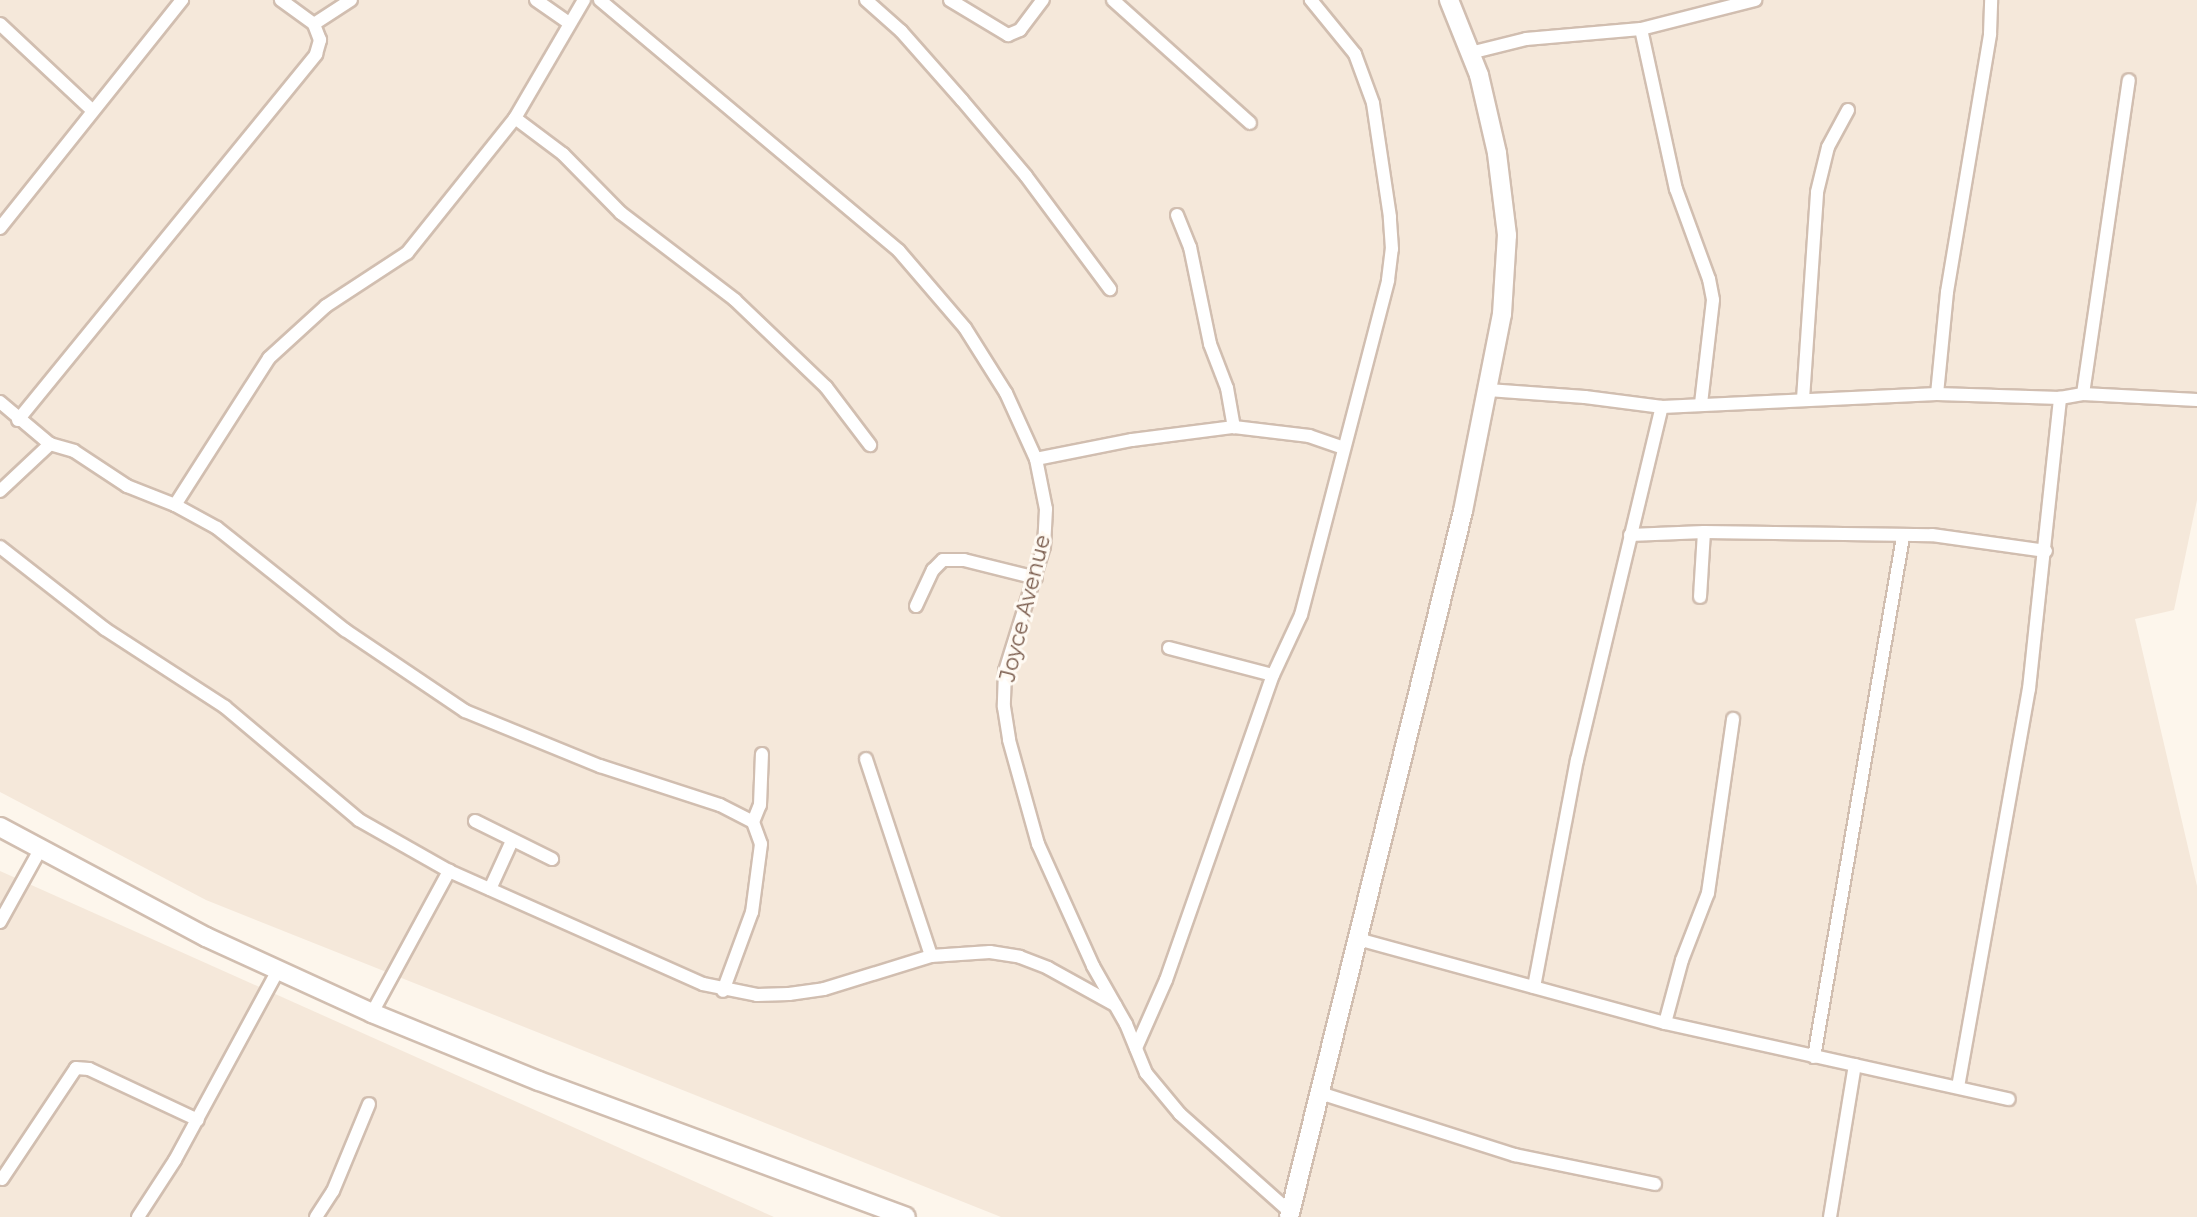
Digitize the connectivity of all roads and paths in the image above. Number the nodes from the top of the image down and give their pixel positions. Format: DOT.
graph roads {
  1 [pos="182,0"];
  2 [pos="281,0"];
  3 [pos="351,0"];
  4 [pos="536,0"];
  5 [pos="584,0"];
  6 [pos="600,0"];
  7 [pos="866,0"];
  8 [pos="950,0"];
  9 [pos="1043,0"];
  10 [pos="1113,0"];
  11 [pos="1311,0"];
  12 [pos="1449,0"];
  13 [pos="1755,0"];
  14 [pos="1991,0"];
  15 [pos="569,23"];
  16 [pos="0,24"];
  17 [pos="314,24"];
  18 [pos="1641,29"];
  19 [pos="1470,53"];
  20 [pos="2129,80"];
  21 [pos="92,110"];
  22 [pos="1848,110"];
  23 [pos="515,118"];
  24 [pos="1250,123"];
  25 [pos="1177,215"];
  26 [pos="0,228"];
  27 [pos="1110,289"];
  28 [pos="1488,390"];
  29 [pos="1937,394"];
  30 [pos="2083,394"];
  31 [pos="2060,398"];
  32 [pos="1803,399"];
  33 [pos="2197,400"];
  34 [pos="0,402"];
  35 [pos="1701,404"];
  36 [pos="1662,407"];
  37 [pos="18,420"];
  38 [pos="1234,427"];
  39 [pos="50,444"];
  40 [pos="870,445"];
  41 [pos="1343,448"];
  42 [pos="1036,459"];
  43 [pos="0,491"];
  44 [pos="175,505"];
  45 [pos="1704,532"];
  46 [pos="1630,535"];
  47 [pos="1903,537"];
  48 [pos="0,547"];
  49 [pos="2046,551"];
  50 [pos="1036,578"];
  51 [pos="1700,597"];
  52 [pos="916,606"];
  53 [pos="1169,648"];
  54 [pos="1273,675"];
  55 [pos="1733,719"];
  56 [pos="762,754"];
  57 [pos="866,759"];
  58 [pos="475,821"];
  59 [pos="753,822"];
  60 [pos="0,827"];
  61 [pos="512,841"];
  62 [pos="41,848"];
  63 [pos="552,859"];
  64 [pos="449,871"];
  65 [pos="490,889"];
  66 [pos="0,922"];
  67 [pos="1358,939"];
  68 [pos="931,956"];
  69 [pos="277,972"];
  70 [pos="1534,987"];
  71 [pos="723,991"];
  72 [pos="1117,1006"];
  73 [pos="372,1013"];
  74 [pos="1665,1023"];
  75 [pos="1136,1048"];
  76 [pos="1814,1057"];
  77 [pos="1855,1065"];
  78 [pos="1958,1087"];
  79 [pos="1317,1092"];
  80 [pos="2009,1099"];
  81 [pos="369,1104"];
  82 [pos="198,1120"];
  83 [pos="2,1179"];
  84 [pos="1655,1184"];
  85 [pos="1289,1214"];
  86 [pos="138,1217"];
  87 [pos="318,1217"];
  88 [pos="906,1217"];
  89 [pos="1830,1217"];
  1 -- 21 [label="street"];
  2 -- 17 [label="street"];
  3 -- 17 [label="street"];
  4 -- 15 [label="street"];
  5 -- 15 [label="street"];
  6 -- 42 [label="street, Joyce Avenue"];
  7 -- 27 [label="street"];
  8 -- 9 [label="street"];
  10 -- 24 [label="street"];
  11 -- 41 [label="street"];
  12 -- 19 [label="street"];
  13 -- 18 [label="street"];
  14 -- 29 [label="street"];
  15 -- 23 [label="street"];
  16 -- 21 [label="street"];
  17 -- 37 [label="street"];
  18 -- 19 [label="street"];
  18 -- 35 [label="street"];
  19 -- 28 [label="street"];
  20 -- 30 [label="street"];
  21 -- 26 [label="street"];
  22 -- 32 [label="street"];
  23 -- 40 [label="street"];
  23 -- 44 [label="street"];
  25 -- 38 [label="street"];
  28 -- 36 [label="street"];
  28 -- 67 [label="street"];
  29 -- 31 [label="street"];
  29 -- 32 [label="street"];
  30 -- 31 [label="street"];
  30 -- 33 [label="street"];
  31 -- 49 [label="street"];
  32 -- 35 [label="street"];
  34 -- 37 [label="street"];
  35 -- 36 [label="street"];
  36 -- 46 [label="street"];
  37 -- 39 [label="street"];
  38 -- 41 [label="street"];
  38 -- 42 [label="street"];
  39 -- 43 [label="street"];
  39 -- 44 [label="street"];
  41 -- 54 [label="street"];
  42 -- 50 [label="street, Joyce Avenue"];
  44 -- 59 [label="street"];
  45 -- 46 [label="street"];
  45 -- 47 [label="street"];
  45 -- 51 [label="street"];
  46 -- 70 [label="street"];
  47 -- 49 [label="street"];
  47 -- 76 [label="street"];
  48 -- 64 [label="street"];
  49 -- 78 [label="street"];
  50 -- 52 [label="street"];
  50 -- 72 [label="street, Joyce Avenue"];
  53 -- 54 [label="street"];
  54 -- 75 [label="street"];
  55 -- 74 [label="street"];
  56 -- 59 [label="street"];
  57 -- 68 [label="street"];
  58 -- 61 [label="street"];
  59 -- 71 [label="street"];
  60 -- 62 [label="street"];
  61 -- 63 [label="street"];
  61 -- 65 [label="street"];
  62 -- 66 [label="street"];
  62 -- 69 [label="street"];
  64 -- 65 [label="street"];
  64 -- 73 [label="street"];
  65 -- 71 [label="street"];
  67 -- 70 [label="street"];
  67 -- 79 [label="street"];
  68 -- 71 [label="street"];
  68 -- 72 [label="street"];
  69 -- 73 [label="street"];
  69 -- 82 [label="street"];
  70 -- 74 [label="street"];
  72 -- 75 [label="street, Joyce Avenue"];
  73 -- 88 [label="street"];
  74 -- 76 [label="street"];
  75 -- 85 [label="street, Joyce Avenue"];
  76 -- 77 [label="street"];
  77 -- 78 [label="street"];
  77 -- 89 [label="street"];
  78 -- 80 [label="street"];
  79 -- 84 [label="street"];
  79 -- 85 [label="street"];
  81 -- 87 [label="street"];
  82 -- 83 [label="street"];
  82 -- 86 [label="street"];
}
